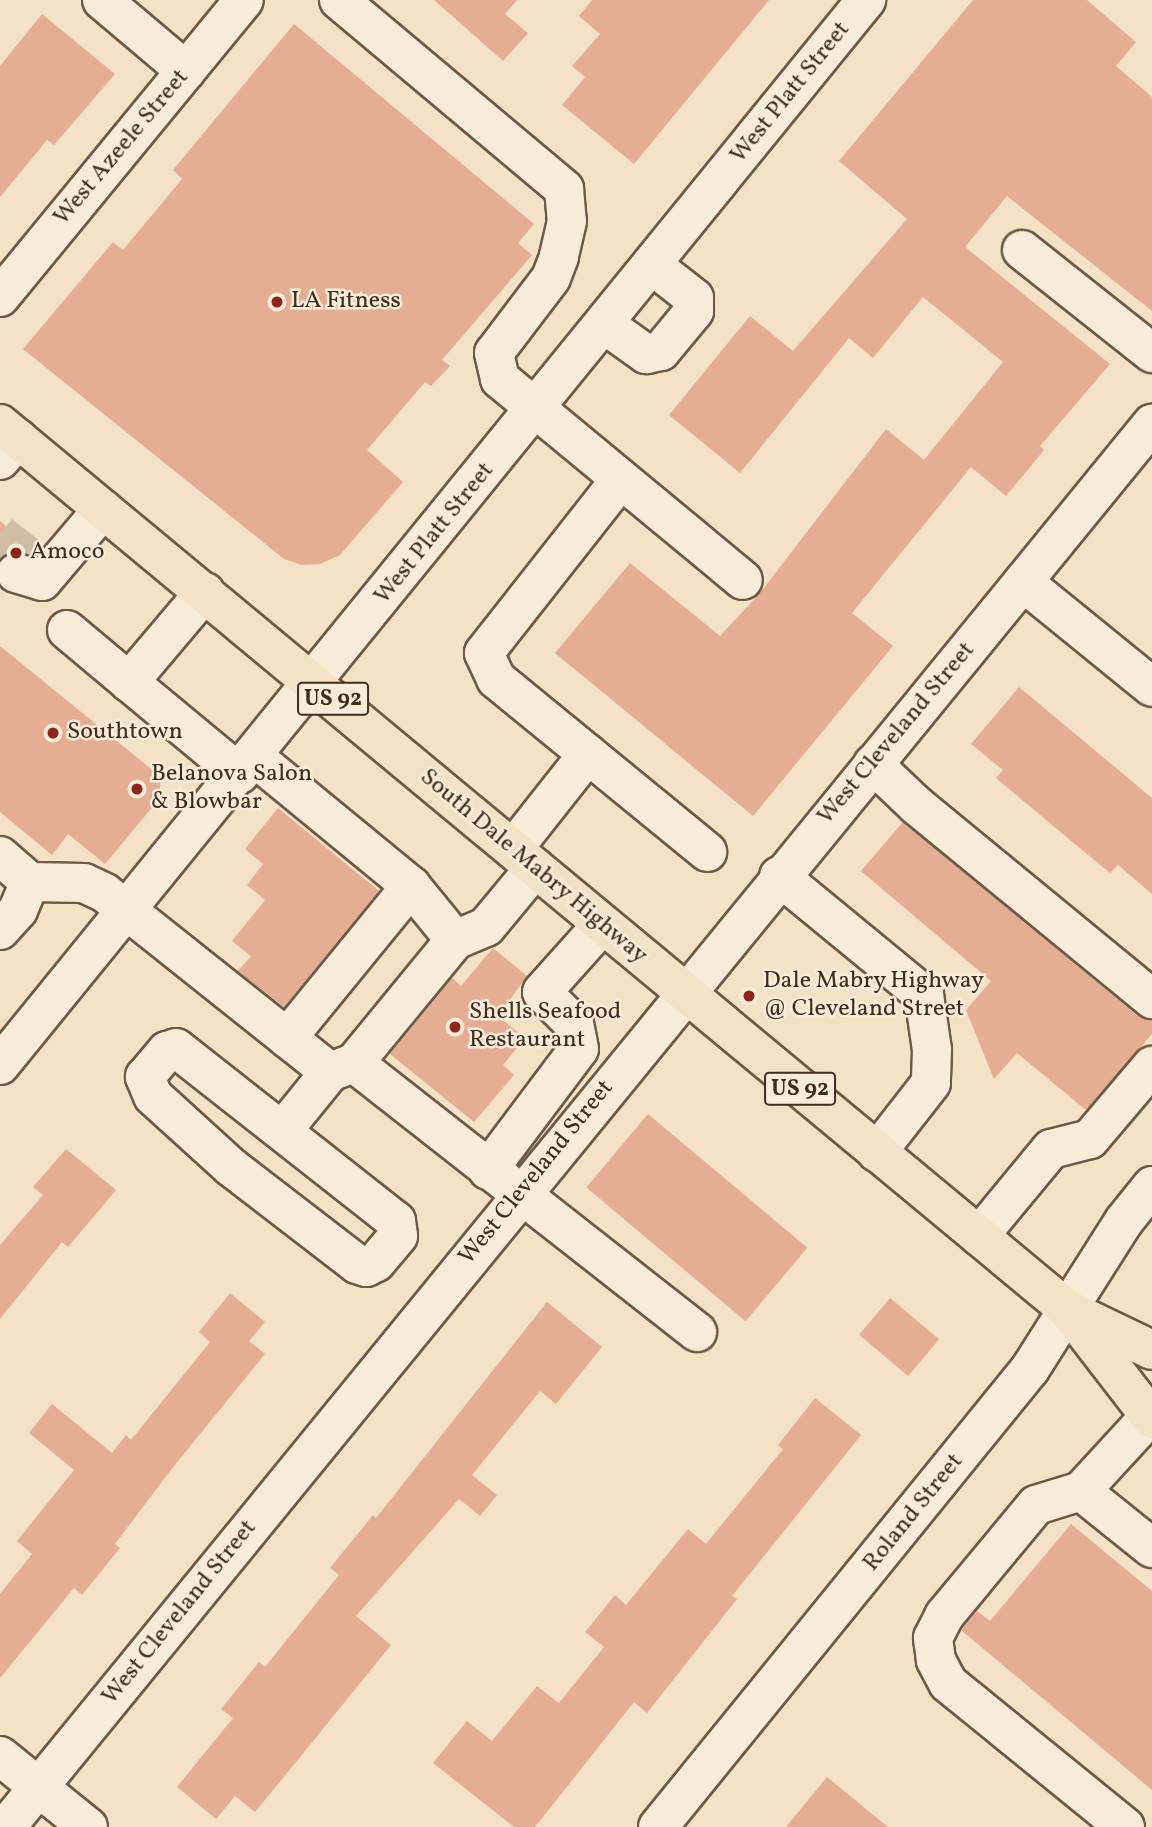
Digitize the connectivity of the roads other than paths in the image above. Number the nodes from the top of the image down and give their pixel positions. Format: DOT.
graph roads {
  1 [pos="102,0"];
  2 [pos="244,0"];
  3 [pos="339,0"];
  4 [pos="866,0"];
  5 [pos="186,71"];
  6 [pos="1022,250"];
  7 [pos="652,265"];
  8 [pos="4,283"];
  9 [pos="604,324"];
  10 [pos="1152,353"];
  11 [pos="535,411"];
  12 [pos="1152,424"];
  13 [pos="6,441"];
  14 [pos="620,480"];
  15 [pos="103,509"];
  16 [pos="27,569"];
  17 [pos="743,580"];
  18 [pos="1023,582"];
  19 [pos="205,592"];
  20 [pos="67,630"];
  21 [pos="129,682"];
  22 [pos="315,683"];
  23 [pos="1152,687"];
  24 [pos="588,754"];
  25 [pos="873,764"];
  26 [pos="247,766"];
  27 [pos="707,852"];
  28 [pos="0,856"];
  29 [pos="524,859"];
  30 [pos="779,876"];
  31 [pos="30,882"];
  32 [pos="411,886"];
  33 [pos="128,910"];
  34 [pos="602,925"];
  35 [pos="0,930"];
  36 [pos="455,940"];
  37 [pos="683,993"];
  38 [pos="1152,999"];
  39 [pos="287,1038"];
  40 [pos="579,1049"];
  41 [pos="0,1065"];
  42 [pos="1152,1066"];
  43 [pos="342,1067"];
  44 [pos="613,1079"];
  45 [pos="538,1108"];
  46 [pos="283,1130"];
  47 [pos="571,1131"];
  48 [pos="877,1152"];
  49 [pos="488,1170"];
  50 [pos="1152,1186"];
  51 [pos="519,1195"];
  52 [pos="979,1236"];
  53 [pos="1067,1309"];
  54 [pos="697,1332"];
  55 [pos="1152,1350"];
  56 [pos="1151,1418"];
  57 [pos="1081,1491"];
  58 [pos="1152,1548"];
  59 [pos="0,1756"];
  60 [pos="38,1787"];
  61 [pos="6,1827"];
  62 [pos="88,1827"];
  63 [pos="658,1827"];
  64 [pos="1125,1827"];
  1 -- 5 [label="street"];
  2 -- 5 [label="street, West Azeele Street"];
  3 -- 11 [label="street"];
  4 -- 7 [label="street, West Platt Street"];
  5 -- 8 [label="street, West Azeele Street"];
  6 -- 10 [label="street"];
  7 -- 9 [label="street, West Platt Street"];
  7 -- 9 [label="street"];
  9 -- 11 [label="street, West Platt Street"];
  11 -- 14 [label="street"];
  11 -- 22 [label="street, West Platt Street"];
  12 -- 18 [label="street, West Cleveland Street"];
  13 -- 15 [label="main road, South Dale Mabry Highway / US 92"];
  14 -- 17 [label="street"];
  14 -- 24 [label="street"];
  15 -- 16 [label="street"];
  15 -- 19 [label="main road, South Dale Mabry Highway / US 92"];
  18 -- 23 [label="street"];
  18 -- 25 [label="street, West Cleveland Street"];
  19 -- 21 [label="street"];
  19 -- 22 [label="main road, South Dale Mabry Highway / US 92"];
  20 -- 21 [label="street"];
  21 -- 26 [label="street"];
  22 -- 26 [label="street, West Platt Street"];
  22 -- 29 [label="main road, South Dale Mabry Highway / US 92"];
  24 -- 27 [label="street"];
  24 -- 29 [label="street"];
  25 -- 30 [label="street, West Cleveland Street"];
  25 -- 38 [label="street"];
  26 -- 32 [label="street"];
  26 -- 33 [label="street, West Platt Street"];
  28 -- 31 [label="street"];
  29 -- 34 [label="main road, South Dale Mabry Highway / US 92"];
  29 -- 36 [label="street"];
  30 -- 37 [label="street, West Cleveland Street"];
  30 -- 48 [label="street"];
  31 -- 33 [label="street"];
  31 -- 35 [label="street"];
  32 -- 36 [label="street"];
  32 -- 39 [label="street"];
  33 -- 39 [label="street"];
  33 -- 41 [label="street, West Platt Street"];
  34 -- 37 [label="main road, South Dale Mabry Highway / US 92"];
  34 -- 40 [label="street"];
  36 -- 43 [label="street"];
  37 -- 44 [label="street, West Cleveland Street"];
  37 -- 48 [label="main road, South Dale Mabry Highway / US 92"];
  39 -- 43 [label="street"];
  40 -- 44 [label="street"];
  40 -- 45 [label="street"];
  42 -- 52 [label="street"];
  43 -- 46 [label="street"];
  43 -- 49 [label="street"];
  44 -- 47 [label="street, West Cleveland Street"];
  45 -- 47 [label="street"];
  45 -- 49 [label="street"];
  46 -- 46 [label="street"];
  47 -- 51 [label="street, West Cleveland Street"];
  48 -- 52 [label="main road, South Dale Mabry Highway / US 92"];
  49 -- 51 [label="street"];
  50 -- 53 [label="street, Roland Street"];
  51 -- 54 [label="street"];
  51 -- 60 [label="street, West Cleveland Street"];
  52 -- 53 [label="main road, South Dale Mabry Highway / US 92"];
  53 -- 55 [label="main road, US 92"];
  53 -- 56 [label="main road, US 92"];
  53 -- 63 [label="street, Roland Street"];
  56 -- 57 [label="street"];
  57 -- 58 [label="street"];
  57 -- 64 [label="street"];
  59 -- 60 [label="street"];
  60 -- 61 [label="street, West Cleveland Street"];
  60 -- 62 [label="street"];
}
